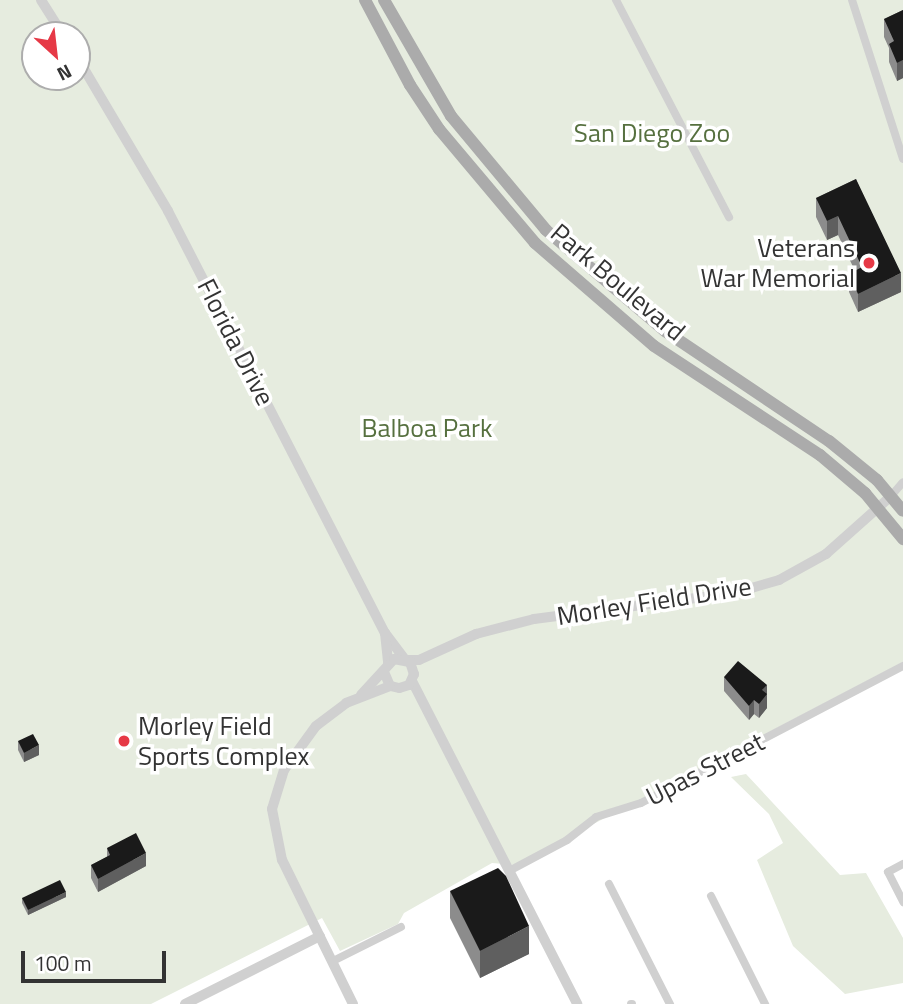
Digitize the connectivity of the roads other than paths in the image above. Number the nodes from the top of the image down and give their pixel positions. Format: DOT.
graph roads {
  1 [pos="41,0"];
  2 [pos="365,0"];
  3 [pos="384,0"];
  4 [pos="616,0"];
  5 [pos="852,0"];
  6 [pos="54,21"];
  7 [pos="91,81"];
  8 [pos="903,159"];
  9 [pos="729,217"];
  10 [pos="903,482"];
  11 [pos="891,496"];
  12 [pos="878,507"];
  13 [pos="903,511"];
  14 [pos="903,539"];
  15 [pos="385,633"];
  16 [pos="436,653"];
  17 [pos="405,659"];
  18 [pos="903,666"];
  19 [pos="386,668"];
  20 [pos="414,677"];
  21 [pos="394,687"];
  22 [pos="361,696"];
  23 [pos="428,711"];
  24 [pos="903,864"];
  25 [pos="509,871"];
  26 [pos="609,884"];
  27 [pos="711,896"];
  28 [pos="903,902"];
  29 [pos="401,927"];
  30 [pos="320,936"];
  31 [pos="332,961"];
  32 [pos="185,1004"];
  33 [pos="353,1004"];
  34 [pos="577,1004"];
  35 [pos="670,1004"];
  36 [pos="765,1004"];
  1 -- 6 [label="street"];
  2 -- 12 [label="main road, Park Boulevard"];
  3 -- 11 [label="main road, Park Boulevard"];
  4 -- 9 [label="street"];
  5 -- 8 [label="street"];
  7 -- 15 [label="street, Florida Drive"];
  10 -- 11 [label="street"];
  11 -- 12 [label="street, Morley Field Drive"];
  11 -- 13 [label="main road, Park Boulevard"];
  12 -- 14 [label="main road, Park Boulevard"];
  12 -- 16 [label="street, Morley Field Drive"];
  15 -- 17 [label="street, Florida Drive"];
  15 -- 19 [label="street, Florida Drive"];
  16 -- 17 [label="street, Morley Field Drive"];
  16 -- 20 [label="street, Morley Field Drive"];
  17 -- 19 [label="street, Morley Field Drive"];
  17 -- 20 [label="street, Florida Drive"];
  18 -- 25 [label="street, Upas Street"];
  19 -- 21 [label="street, Florida Drive"];
  19 -- 22 [label="street"];
  20 -- 21 [label="street, Morley Field Drive"];
  20 -- 23 [label="street"];
  21 -- 22 [label="street"];
  21 -- 23 [label="street"];
  22 -- 30 [label="street"];
  23 -- 25 [label="street"];
  24 -- 28 [label="street"];
  25 -- 34 [label="street"];
  26 -- 35 [label="street"];
  27 -- 36 [label="street"];
  29 -- 31 [label="street"];
  30 -- 31 [label="street"];
  30 -- 32 [label="street"];
  31 -- 33 [label="street"];
}
